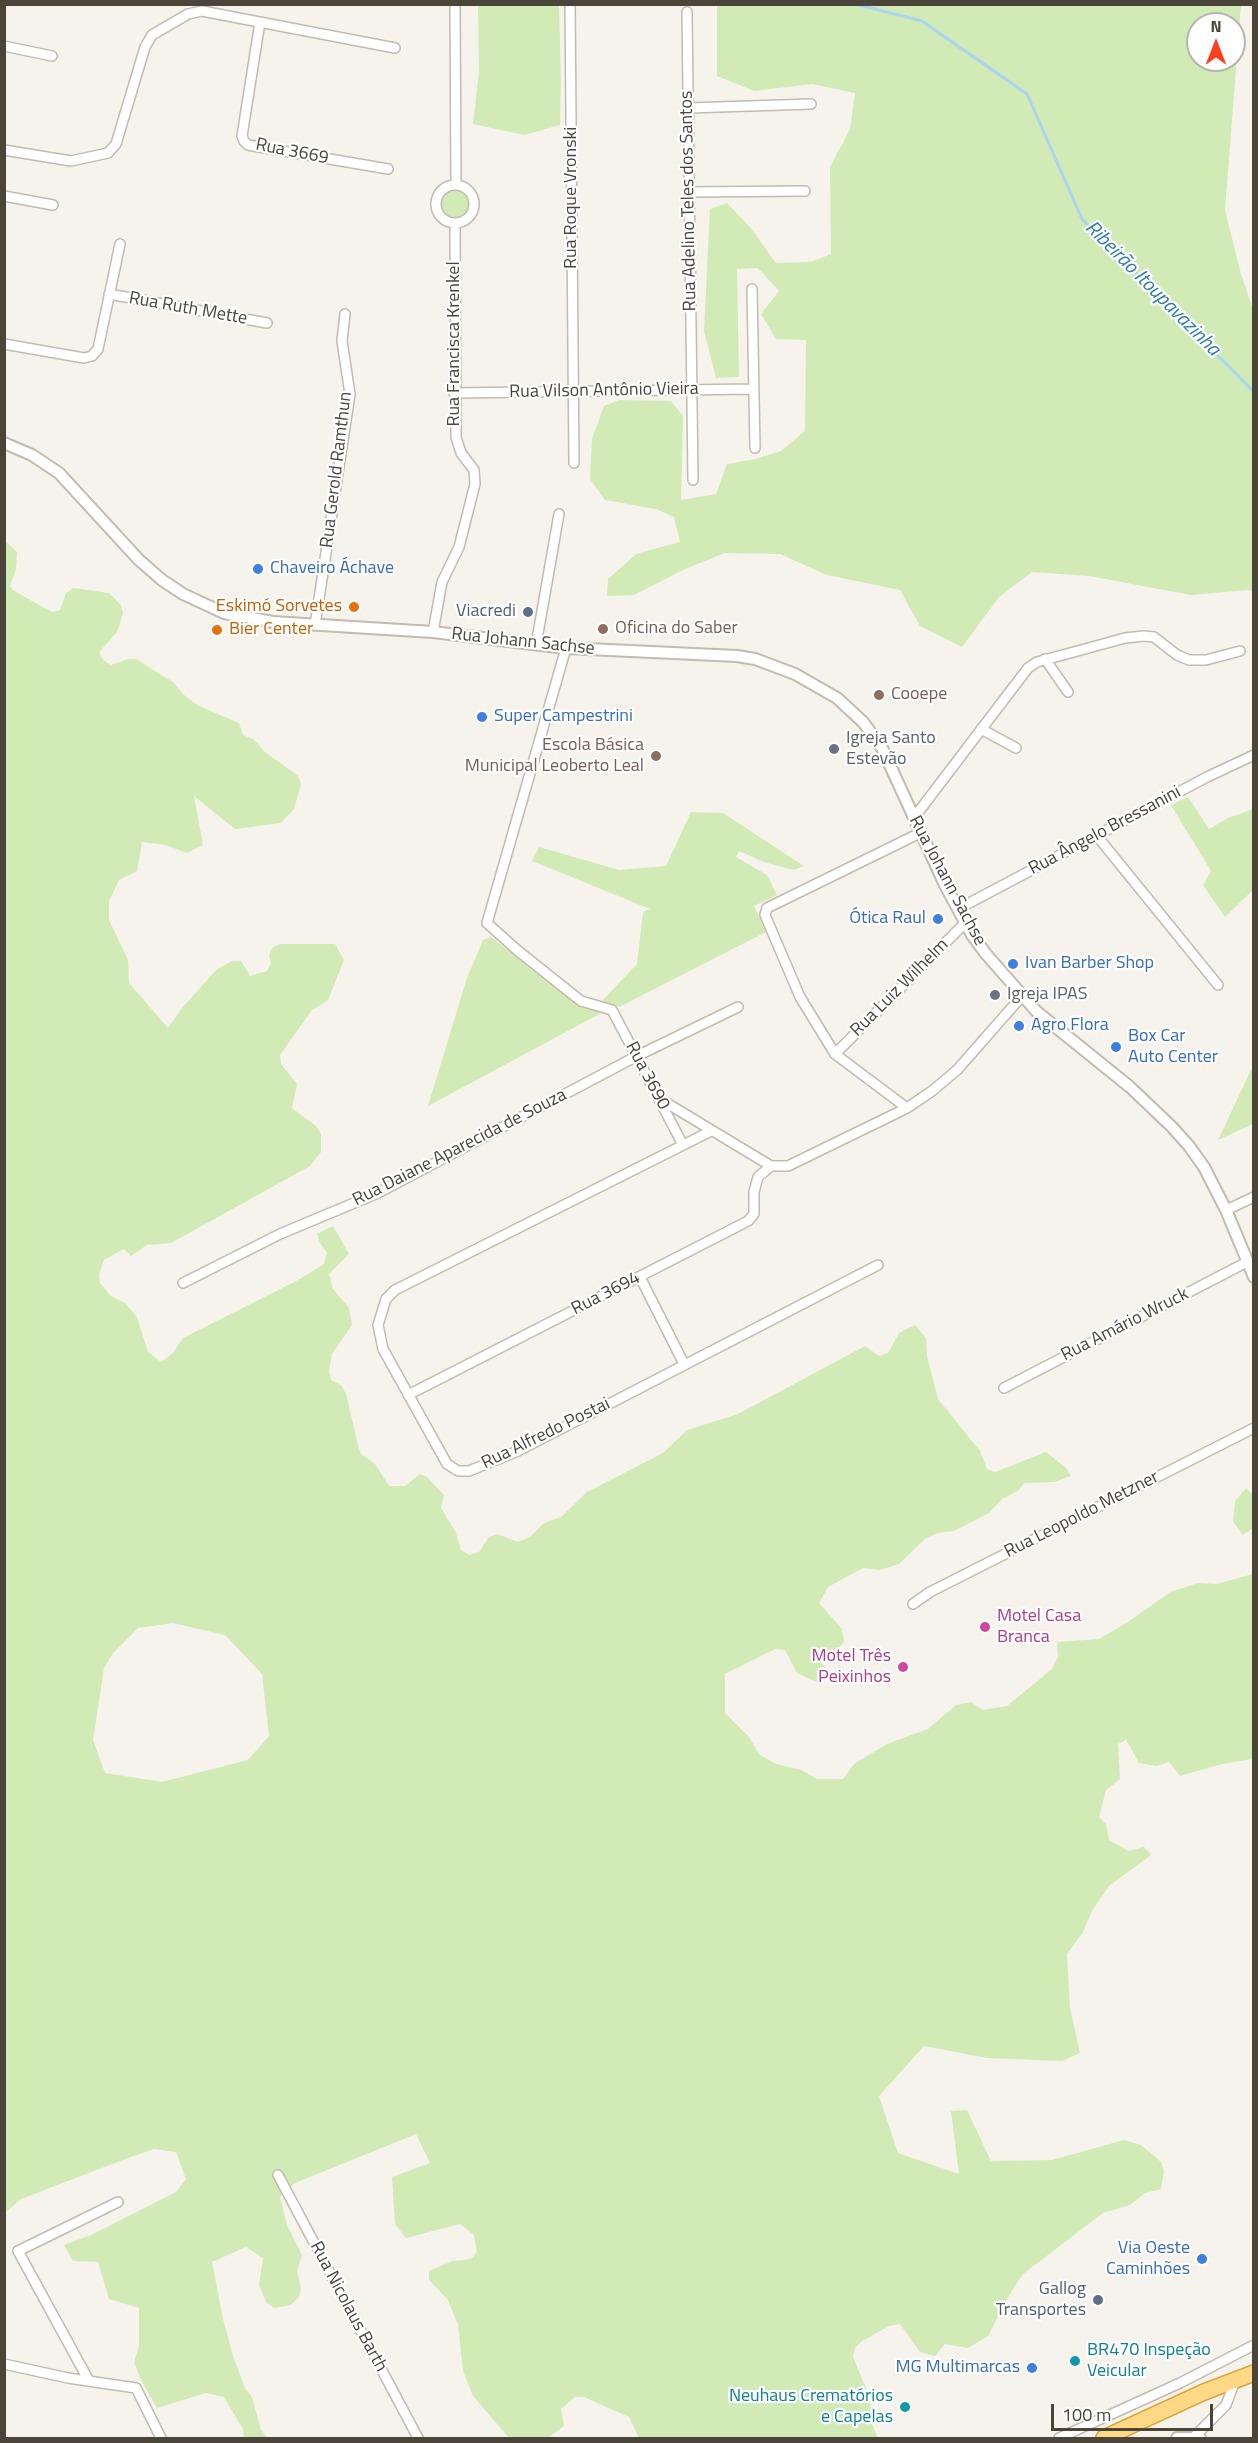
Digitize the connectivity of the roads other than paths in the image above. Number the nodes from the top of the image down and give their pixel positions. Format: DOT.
graph roads {
  1 [pos="455,4"];
  2 [pos="570,4"];
  3 [pos="687,12"];
  4 [pos="260,22"];
  5 [pos="4,46"];
  6 [pos="395,48"];
  7 [pos="52,56"];
  8 [pos="811,104"];
  9 [pos="688,108"];
  10 [pos="4,150"];
  11 [pos="388,169"];
  12 [pos="456,185"];
  13 [pos="805,191"];
  14 [pos="689,192"];
  15 [pos="4,196"];
  16 [pos="53,205"];
  17 [pos="455,223"];
  18 [pos="120,244"];
  19 [pos="752,289"];
  20 [pos="110,294"];
  21 [pos="345,314"];
  22 [pos="267,323"];
  23 [pos="4,344"];
  24 [pos="754,389"];
  25 [pos="692,390"];
  26 [pos="573,392"];
  27 [pos="454,393"];
  28 [pos="4,443"];
  29 [pos="755,448"];
  30 [pos="574,463"];
  31 [pos="693,480"];
  32 [pos="559,514"];
  33 [pos="315,625"];
  34 [pos="433,632"];
  35 [pos="536,645"];
  36 [pos="566,648"];
  37 [pos="1240,651"];
  38 [pos="1045,659"];
  39 [pos="1068,692"];
  40 [pos="981,729"];
  41 [pos="1016,748"];
  42 [pos="1254,755"];
  43 [pos="913,819"];
  44 [pos="920,833"];
  45 [pos="1097,836"];
  46 [pos="958,909"];
  47 [pos="965,923"];
  48 [pos="1218,985"];
  49 [pos="1022,996"];
  50 [pos="738,1007"];
  51 [pos="835,1054"];
  52 [pos="637,1056"];
  53 [pos="658,1098"];
  54 [pos="907,1108"];
  55 [pos="711,1131"];
  56 [pos="683,1145"];
  57 [pos="771,1166"];
  58 [pos="1254,1197"];
  59 [pos="1226,1210"];
  60 [pos="1247,1262"];
  61 [pos="878,1265"];
  62 [pos="640,1277"];
  63 [pos="1254,1277"];
  64 [pos="183,1282"];
  65 [pos="684,1365"];
  66 [pos="1004,1388"];
  67 [pos="408,1395"];
  68 [pos="1254,1428"];
  69 [pos="913,1604"];
  70 [pos="278,2175"];
  71 [pos="118,2202"];
  72 [pos="1254,2345"];
  73 [pos="1254,2362"];
  74 [pos="4,2364"];
  75 [pos="1254,2373"];
  76 [pos="89,2381"];
  77 [pos="1235,2381"];
  78 [pos="1204,2392"];
  79 [pos="1193,2438"];
  80 [pos="161,2439"];
  81 [pos="418,2439"];
  82 [pos="1059,2439"];
  83 [pos="1104,2439"];
  84 [pos="1177,2439"];
  85 [pos="1200,2439"];
  1 -- 12 [label="street"];
  2 -- 26 [label="street, Rua Roque Vronski"];
  3 -- 9 [label="street, Rua Adelino Teles dos Santos"];
  4 -- 6 [label="street"];
  4 -- 10 [label="street"];
  4 -- 11 [label="street, Rua 3669"];
  5 -- 7 [label="street"];
  8 -- 9 [label="street"];
  9 -- 14 [label="street, Rua Adelino Teles dos Santos"];
  12 -- 17 [label="street"];
  12 -- 17 [label="street"];
  13 -- 14 [label="street"];
  14 -- 25 [label="street, Rua Adelino Teles dos Santos"];
  15 -- 16 [label="street"];
  17 -- 27 [label="street, Rua Francisca Krenkel"];
  18 -- 20 [label="street"];
  19 -- 24 [label="street"];
  20 -- 22 [label="street, Rua Ruth Mette"];
  20 -- 23 [label="street"];
  21 -- 33 [label="street, Rua Gerold Ramthun"];
  24 -- 25 [label="street, Rua Vilson Antônio Vieira"];
  24 -- 29 [label="street"];
  25 -- 26 [label="street, Rua Vilson Antônio Vieira"];
  25 -- 31 [label="street, Rua Adelino Teles dos Santos"];
  26 -- 27 [label="street, Rua Vilson Antônio Vieira"];
  26 -- 30 [label="street, Rua Roque Vronski"];
  27 -- 34 [label="street, Rua Francisca Krenkel"];
  28 -- 33 [label="street, Rua Johann Sachse"];
  32 -- 35 [label="street"];
  33 -- 34 [label="street, Rua Johann Sachse"];
  34 -- 35 [label="street, Rua Johann Sachse"];
  35 -- 36 [label="street, Rua Johann Sachse"];
  36 -- 43 [label="street, Rua Johann Sachse"];
  36 -- 52 [label="street, Rua 3690"];
  37 -- 38 [label="street"];
  38 -- 39 [label="street"];
  38 -- 40 [label="street"];
  40 -- 41 [label="street"];
  40 -- 43 [label="street"];
  42 -- 45 [label="street, Rua Ângelo Bressanini"];
  43 -- 44 [label="street, Rua Johann Sachse"];
  44 -- 46 [label="street, Rua Johann Sachse"];
  44 -- 51 [label="street"];
  45 -- 46 [label="street, Rua Ângelo Bressanini"];
  45 -- 48 [label="street"];
  46 -- 47 [label="street, Rua Johann Sachse"];
  47 -- 49 [label="street, Rua Johann Sachse"];
  47 -- 51 [label="street, Rua Luiz Wilhelm"];
  49 -- 54 [label="street"];
  49 -- 59 [label="street, Rua Johann Sachse"];
  50 -- 52 [label="street, Rua Daiane Aparecida de Souza"];
  51 -- 54 [label="street"];
  52 -- 53 [label="street, Rua 3690"];
  52 -- 64 [label="street, Rua Daiane Aparecida de Souza"];
  53 -- 55 [label="street"];
  53 -- 56 [label="street, Rua 3690"];
  54 -- 57 [label="street"];
  55 -- 56 [label="street, Rua Alfredo Postai"];
  55 -- 57 [label="street"];
  56 -- 67 [label="street, Rua Alfredo Postai"];
  57 -- 62 [label="street, Rua 3694"];
  58 -- 59 [label="street"];
  59 -- 60 [label="street, Rua Johann Sachse"];
  60 -- 63 [label="street, Rua Johann Sachse"];
  60 -- 66 [label="street, Rua Amário Wruck"];
  61 -- 65 [label="street, Rua Alfredo Postai"];
  62 -- 65 [label="street"];
  62 -- 67 [label="street, Rua 3694"];
  65 -- 67 [label="street, Rua Alfredo Postai"];
  68 -- 69 [label="street, Rua Leopoldo Metzner"];
  70 -- 81 [label="street, Rua Nicolaus Barth"];
  71 -- 76 [label="street"];
  72 -- 82 [label="street"];
  73 -- 78 [label="highway"];
  74 -- 76 [label="street"];
  75 -- 77 [label="highway"];
  76 -- 80 [label="street"];
  77 -- 78 [label="highway"];
  77 -- 79 [label="street"];
  78 -- 83 [label="highway"];
  79 -- 84 [label="street"];
  79 -- 85 [label="street"];
}
